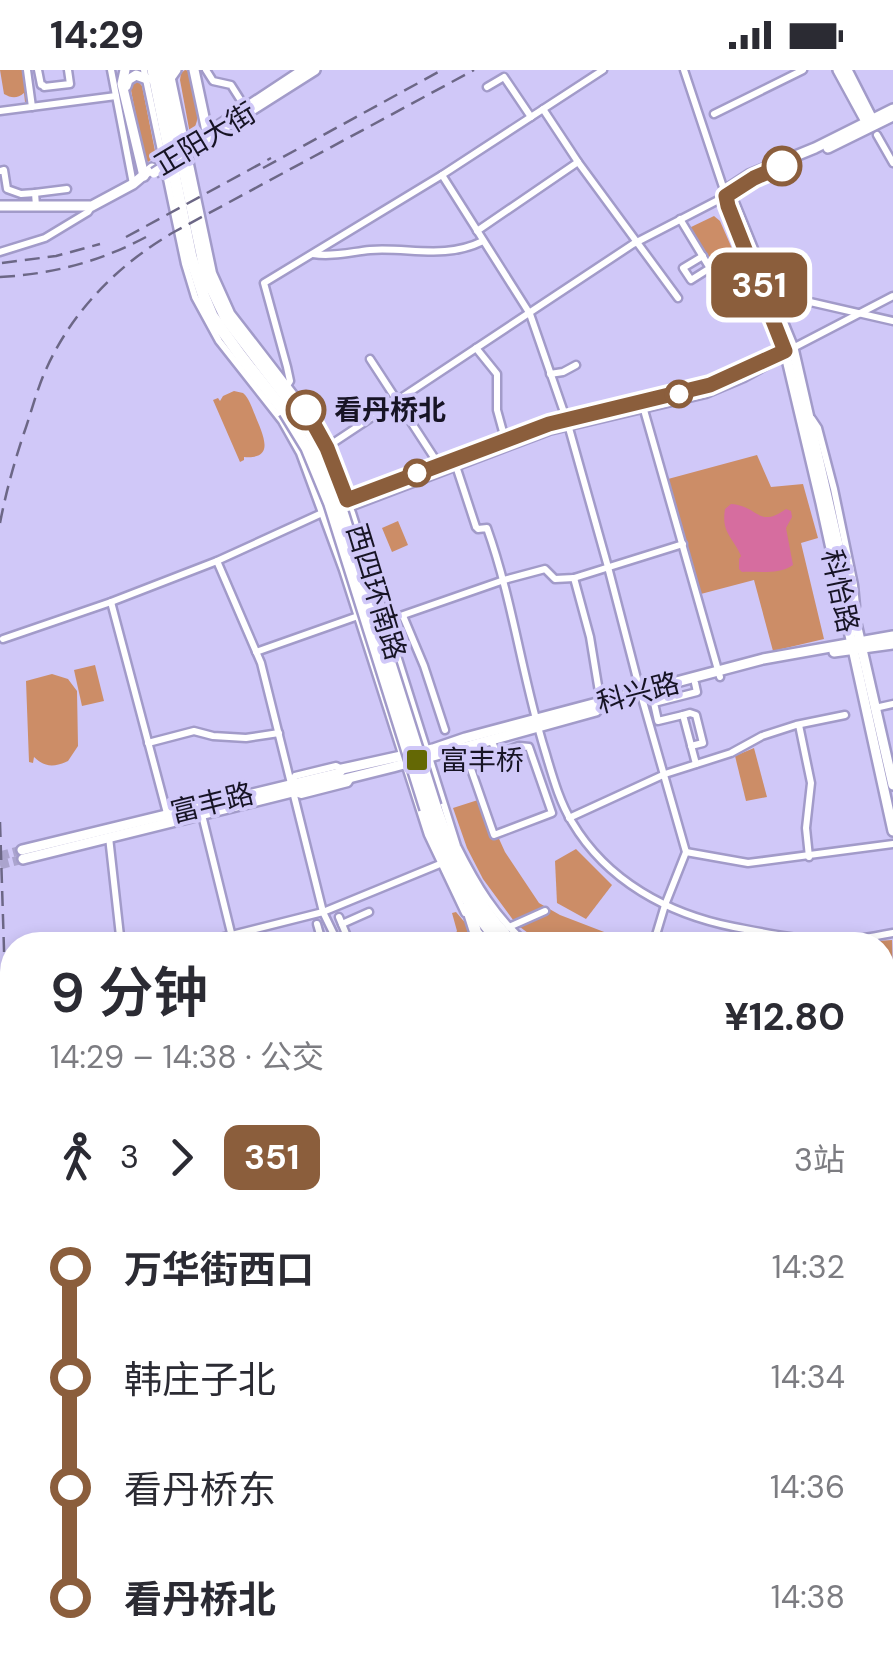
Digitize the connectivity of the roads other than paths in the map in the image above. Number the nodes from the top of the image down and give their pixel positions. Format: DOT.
graph roads {
  1 [pos="27,70"];
  2 [pos="38,70"];
  3 [pos="68,70"];
  4 [pos="111,70"];
  5 [pos="125,70"];
  6 [pos="304,70"];
  7 [pos="315,70"];
  8 [pos="603,70"];
  9 [pos="684,70"];
  10 [pos="803,70"];
  11 [pos="838,70"];
  12 [pos="847,70"];
  13 [pos="198,71"];
  14 [pos="170,72"];
  15 [pos="148,73"];
  16 [pos="291,77"];
  17 [pos="487,87"];
  18 [pos="121,95"];
  19 [pos="32,107"];
  20 [pos="245,107"];
  21 [pos="543,109"];
  22 [pos="0,111"];
  23 [pos="893,113"];
  24 [pos="714,114"];
  25 [pos="531,117"];
  26 [pos="872,126"];
  27 [pos="208,135"];
  28 [pos="578,162"];
  29 [pos="893,163"];
  30 [pos="0,171"];
  31 [pos="150,172"];
  32 [pos="442,174"];
  33 [pos="133,184"];
  34 [pos="67,189"];
  35 [pos="34,193"];
  36 [pos="726,196"];
  37 [pos="0,206"];
  38 [pos="36,206"];
  39 [pos="92,206"];
  40 [pos="680,220"];
  41 [pos="477,232"];
  42 [pos="483,241"];
  43 [pos="636,243"];
  44 [pos="0,252"];
  45 [pos="312,254"];
  46 [pos="703,256"];
  47 [pos="190,281"];
  48 [pos="772,294"];
  49 [pos="893,296"];
  50 [pos="678,298"];
  51 [pos="530,314"];
  52 [pos="862,314"];
  53 [pos="212,316"];
  54 [pos="893,321"];
  55 [pos="476,348"];
  56 [pos="788,352"];
  57 [pos="370,359"];
  58 [pos="576,365"];
  59 [pos="260,371"];
  60 [pos="550,374"];
  61 [pos="288,384"];
  62 [pos="397,401"];
  63 [pos="284,409"];
  64 [pos="644,410"];
  65 [pos="567,423"];
  66 [pos="506,439"];
  67 [pos="327,448"];
  68 [pos="439,465"];
  69 [pos="456,466"];
  70 [pos="339,478"];
  71 [pos="312,484"];
  72 [pos="348,504"];
  73 [pos="324,513"];
  74 [pos="683,544"];
  75 [pos="217,561"];
  76 [pos="608,566"];
  77 [pos="574,578"];
  78 [pos="504,580"];
  79 [pos="374,585"];
  80 [pos="350,593"];
  81 [pos="111,602"];
  82 [pos="358,616"];
  83 [pos="403,616"];
  84 [pos="386,621"];
  85 [pos="893,632"];
  86 [pos="4,639"];
  87 [pos="875,643"];
  88 [pos="857,645"];
  89 [pos="893,646"];
  90 [pos="256,652"];
  91 [pos="719,674"];
  92 [pos="696,683"];
  93 [pos="641,696"];
  94 [pos="601,704"];
  95 [pos="893,704"];
  96 [pos="876,708"];
  97 [pos="845,715"];
  98 [pos="536,724"];
  99 [pos="799,725"];
  100 [pos="445,730"];
  101 [pos="280,733"];
  102 [pos="421,734"];
  103 [pos="396,740"];
  104 [pos="491,740"];
  105 [pos="148,742"];
  106 [pos="497,752"];
  107 [pos="427,754"];
  108 [pos="402,760"];
  109 [pos="696,764"];
  110 [pos="552,774"];
  111 [pos="665,774"];
  112 [pos="540,778"];
  113 [pos="893,785"];
  114 [pos="293,788"];
  115 [pos="431,808"];
  116 [pos="202,815"];
  117 [pos="168,818"];
  118 [pos="569,818"];
  119 [pos="893,831"];
  120 [pos="109,833"];
  121 [pos="893,844"];
  122 [pos="686,852"];
  123 [pos="23,855"];
  124 [pos="809,856"];
  125 [pos="440,864"];
  126 [pos="472,876"];
  127 [pos="463,895"];
  128 [pos="665,905"];
  129 [pos="545,911"];
  130 [pos="323,912"];
  131 [pos="369,912"];
  132 [pos="317,924"];
  133 [pos="476,930"];
  134 [pos="120,932"];
  135 [pos="231,932"];
  136 [pos="247,932"];
  137 [pos="319,932"];
  138 [pos="337,932"];
  139 [pos="343,932"];
  140 [pos="482,932"];
  141 [pos="497,932"];
  142 [pos="499,932"];
  143 [pos="500,932"];
  144 [pos="514,932"];
  145 [pos="656,932"];
  146 [pos="765,932"];
  1 -- 19 [label="street"];
  2 -- 3 [label="street"];
  4 -- 18 [label="street"];
  5 -- 18 [label="main road"];
  6 -- 16 [label="main road, 正阳大街"];
  7 -- 16 [label="main road, 正阳大街"];
  8 -- 21 [label="street"];
  9 -- 36 [label="street"];
  10 -- 24 [label="street"];
  11 -- 26 [label="main road"];
  12 -- 26 [label="main road"];
  13 -- 20 [label="street"];
  13 -- 27 [label="main road"];
  14 -- 59 [label="highway, 西四环南路"];
  14 -- 61 [label="street, 西四环南路"];
  15 -- 18 [label="main road"];
  15 -- 47 [label="street, 西四环南路"];
  15 -- 53 [label="highway, 西四环南路"];
  16 -- 20 [label="main road, 正阳大街"];
  16 -- 27 [label="main road, 正阳大街"];
  17 -- 25 [label="street"];
  18 -- 19 [label="street"];
  18 -- 31 [label="main road"];
  18 -- 33 [label="street"];
  19 -- 22 [label="street"];
  20 -- 27 [label="main road, 正阳大街"];
  21 -- 25 [label="street"];
  21 -- 28 [label="street"];
  23 -- 26 [label="main road"];
  25 -- 32 [label="street"];
  26 -- 29 [label="street"];
  26 -- 36 [label="main road"];
  27 -- 31 [label="main road, 正阳大街, bridge"];
  28 -- 41 [label="street"];
  28 -- 43 [label="street"];
  30 -- 35 [label="street"];
  31 -- 33 [label="main road, 正阳大街"];
  32 -- 41 [label="street"];
  32 -- 45 [label="street"];
  33 -- 39 [label="main road, 正阳大街"];
  34 -- 35 [label="street"];
  35 -- 38 [label="street"];
  36 -- 40 [label="street"];
  36 -- 48 [label="main road"];
  36 -- 56 [label="main road"];
  37 -- 38 [label="main road, 正阳大街"];
  38 -- 39 [label="main road, 正阳大街"];
  39 -- 44 [label="street"];
  40 -- 43 [label="street"];
  40 -- 46 [label="street"];
  41 -- 42 [label="street"];
  42 -- 45 [label="street"];
  42 -- 51 [label="street"];
  43 -- 50 [label="street"];
  43 -- 51 [label="street"];
  45 -- 61 [label="street"];
  46 -- 46 [label="street"];
  47 -- 53 [label="highway"];
  47 -- 63 [label="street, 西四环南路"];
  48 -- 52 [label="street"];
  48 -- 56 [label="main road"];
  49 -- 52 [label="street"];
  51 -- 55 [label="street"];
  51 -- 60 [label="street"];
  52 -- 54 [label="street"];
  52 -- 56 [label="street"];
  53 -- 59 [label="highway, 西四环南路"];
  55 -- 62 [label="street"];
  55 -- 66 [label="street"];
  56 -- 64 [label="street"];
  56 -- 65 [label="street"];
  56 -- 88 [label="main road, 科怡路"];
  56 -- 88 [label="main road, 科怡路"];
  57 -- 62 [label="street"];
  58 -- 60 [label="street"];
  59 -- 61 [label="highway"];
  59 -- 63 [label="highway, 西四环南路"];
  60 -- 65 [label="street"];
  61 -- 67 [label="street, 西四环南路"];
  62 -- 67 [label="street"];
  62 -- 68 [label="street"];
  63 -- 71 [label="street, 西四环南路"];
  63 -- 115 [label="highway, 西四环南路, bridge"];
  64 -- 65 [label="street"];
  64 -- 74 [label="street"];
  65 -- 66 [label="street"];
  65 -- 69 [label="street"];
  65 -- 76 [label="street"];
  66 -- 68 [label="street"];
  67 -- 70 [label="street, 西四环南路"];
  68 -- 72 [label="street"];
  69 -- 72 [label="street"];
  69 -- 78 [label="street"];
  70 -- 71 [label="street"];
  70 -- 72 [label="street, 西四环南路"];
  71 -- 73 [label="street, 西四环南路"];
  72 -- 73 [label="street"];
  72 -- 79 [label="street, 西四环南路"];
  73 -- 75 [label="street"];
  73 -- 80 [label="street, 西四环南路"];
  74 -- 76 [label="street"];
  74 -- 91 [label="street"];
  75 -- 81 [label="street"];
  75 -- 90 [label="street"];
  76 -- 77 [label="street"];
  76 -- 93 [label="street"];
  77 -- 78 [label="street"];
  77 -- 94 [label="street"];
  78 -- 83 [label="street"];
  78 -- 98 [label="street"];
  79 -- 80 [label="street"];
  79 -- 84 [label="street, 西四环南路"];
  80 -- 82 [label="street, 西四环南路"];
  81 -- 86 [label="street"];
  81 -- 105 [label="street"];
  82 -- 90 [label="street"];
  82 -- 103 [label="street, 西四环南路"];
  83 -- 84 [label="street"];
  83 -- 100 [label="street"];
  84 -- 102 [label="street, 西四环南路"];
  85 -- 87 [label="main road"];
  87 -- 88 [label="main road, 科兴路"];
  87 -- 89 [label="main road"];
  88 -- 91 [label="main road, 科兴路"];
  88 -- 96 [label="main road, 科怡路"];
  88 -- 119 [label="main road, 科怡路"];
  90 -- 101 [label="street"];
  91 -- 92 [label="main road, 科兴路"];
  91 -- 93 [label="main road, 科兴路"];
  92 -- 93 [label="main road, 科兴路"];
  92 -- 109 [label="street"];
  93 -- 94 [label="main road, 科兴路"];
  93 -- 98 [label="main road, 科兴路"];
  93 -- 111 [label="street"];
  94 -- 98 [label="main road, 科兴路"];
  95 -- 96 [label="street"];
  96 -- 113 [label="main road, 科怡路"];
  97 -- 99 [label="street"];
  98 -- 104 [label="main road, 科兴路"];
  98 -- 107 [label="main road, 科兴路"];
  98 -- 110 [label="street"];
  99 -- 109 [label="street"];
  99 -- 124 [label="street"];
  101 -- 105 [label="street"];
  101 -- 114 [label="street"];
  102 -- 103 [label="street"];
  102 -- 107 [label="street, 西四环南路"];
  103 -- 108 [label="street, 西四环南路"];
  104 -- 106 [label="street"];
  104 -- 107 [label="main road, 科兴路"];
  105 -- 117 [label="street"];
  106 -- 112 [label="street"];
  106 -- 112 [label="street"];
  107 -- 108 [label="main road"];
  107 -- 126 [label="street, 西四环南路"];
  108 -- 114 [label="main road, 富丰路"];
  108 -- 114 [label="main road, 富丰路"];
  108 -- 125 [label="street, 西四环南路"];
  109 -- 111 [label="street"];
  110 -- 112 [label="street"];
  110 -- 118 [label="street"];
  111 -- 118 [label="street"];
  111 -- 122 [label="street"];
  114 -- 116 [label="main road, 富丰路"];
  114 -- 117 [label="main road, 富丰路"];
  114 -- 130 [label="street"];
  115 -- 127 [label="highway, 西四环南路"];
  115 -- 142 [label="highway, 西四环南路"];
  116 -- 117 [label="main road, 富丰路"];
  116 -- 135 [label="street"];
  117 -- 120 [label="main road, 富丰路"];
  118 -- 128 [label="street"];
  120 -- 123 [label="main road, 富丰路"];
  120 -- 134 [label="street"];
  121 -- 124 [label="street"];
  122 -- 124 [label="street"];
  122 -- 128 [label="street"];
  125 -- 130 [label="street"];
  125 -- 133 [label="street, 西四环南路"];
  126 -- 143 [label="highway"];
  127 -- 133 [label="highway"];
  127 -- 141 [label="highway, 西四环南路"];
  128 -- 145 [label="street"];
  128 -- 146 [label="street"];
  129 -- 144 [label="street"];
  130 -- 136 [label="street"];
  130 -- 138 [label="street"];
  131 -- 139 [label="street"];
  132 -- 137 [label="street"];
  133 -- 140 [label="street, 西四环南路"];
}
